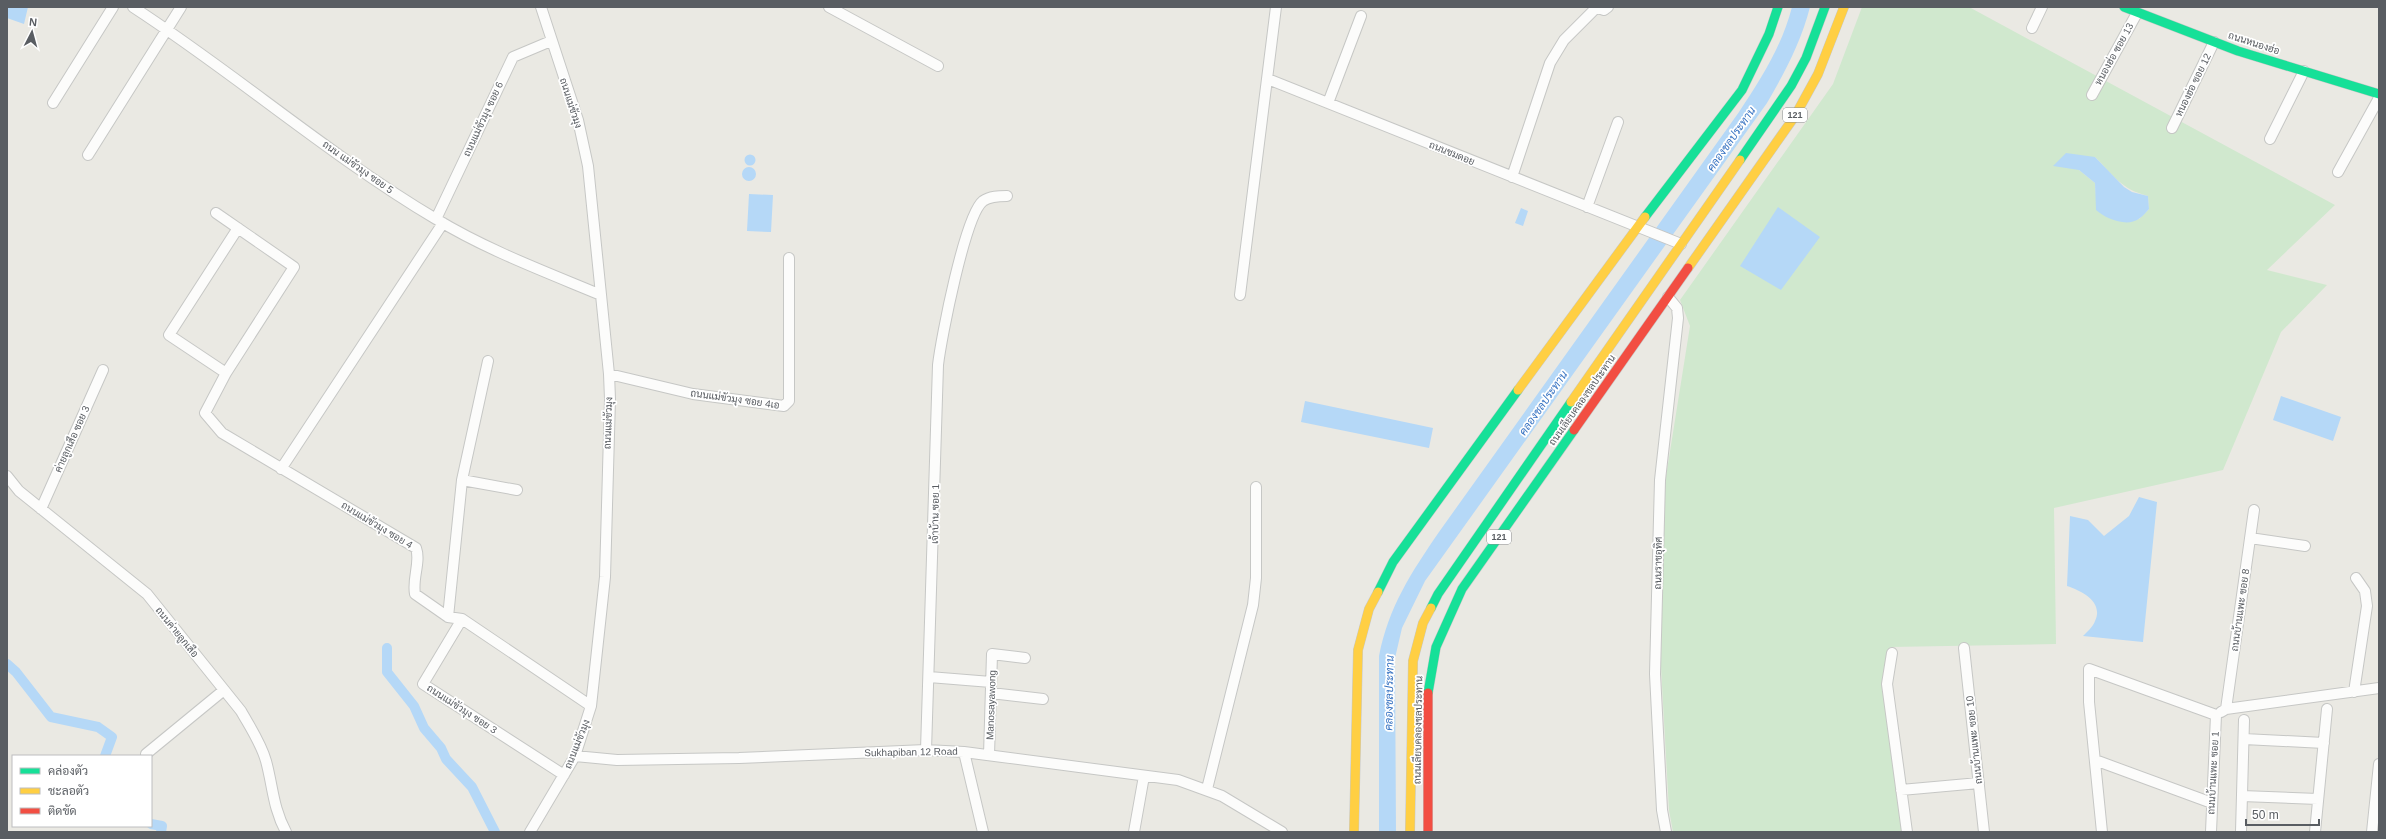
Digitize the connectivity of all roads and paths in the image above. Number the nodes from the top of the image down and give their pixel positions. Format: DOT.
graph roads {
  1 [pos="113,7"];
  2 [pos="133,7"];
  3 [pos="181,7"];
  4 [pos="541,7"];
  5 [pos="830,7"];
  6 [pos="1276,7"];
  7 [pos="1608,7"];
  8 [pos="1778,7"];
  9 [pos="1825,7"];
  10 [pos="1844,7"];
  11 [pos="2042,7"];
  12 [pos="2124,7"];
  13 [pos="1596,8"];
  14 [pos="2137,13"];
  15 [pos="1361,16"];
  16 [pos="2032,28"];
  17 [pos="167,29"];
  18 [pos="551,41"];
  19 [pos="2214,42"];
  20 [pos="938,66"];
  21 [pos="2304,71"];
  22 [pos="1268,79"];
  23 [pos="2379,94"];
  24 [pos="2092,95"];
  25 [pos="2379,98"];
  26 [pos="53,103"];
  27 [pos="1328,103"];
  28 [pos="1618,122"];
  29 [pos="2172,128"];
  30 [pos="2270,139"];
  31 [pos="88,155"];
  32 [pos="2338,172"];
  33 [pos="1512,177"];
  34 [pos="1007,196"];
  35 [pos="1587,207"];
  36 [pos="216,212"];
  37 [pos="440,222"];
  38 [pos="1637,227"];
  39 [pos="238,228"];
  40 [pos="1681,244"];
  41 [pos="789,258"];
  42 [pos="1652,286"];
  43 [pos="601,294"];
  44 [pos="1240,295"];
  45 [pos="1668,297"];
  46 [pos="488,361"];
  47 [pos="103,370"];
  48 [pos="226,373"];
  49 [pos="609,374"];
  50 [pos="281,468"];
  51 [pos="7,476"];
  52 [pos="462,480"];
  53 [pos="1256,487"];
  54 [pos="517,490"];
  55 [pos="41,509"];
  56 [pos="2254,510"];
  57 [pos="2250,538"];
  58 [pos="2305,546"];
  59 [pos="2356,578"];
  60 [pos="448,617"];
  61 [pos="462,620"];
  62 [pos="1964,648"];
  63 [pos="1892,653"];
  64 [pos="1025,658"];
  65 [pos="929,677"];
  66 [pos="991,688"];
  67 [pos="2379,688"];
  68 [pos="224,690"];
  69 [pos="2354,692"];
  70 [pos="1043,698"];
  71 [pos="591,706"];
  72 [pos="2226,709"];
  73 [pos="2327,709"];
  74 [pos="2216,715"];
  75 [pos="2244,720"];
  76 [pos="2244,739"];
  77 [pos="2324,743"];
  78 [pos="926,750"];
  79 [pos="964,752"];
  80 [pos="146,754"];
  81 [pos="989,755"];
  82 [pos="575,756"];
  83 [pos="2095,760"];
  84 [pos="2379,764"];
  85 [pos="564,775"];
  86 [pos="1144,776"];
  87 [pos="1979,783"];
  88 [pos="1207,789"];
  89 [pos="1901,790"];
  90 [pos="2242,796"];
  91 [pos="2318,799"];
  92 [pos="2212,803"];
  93 [pos="286,832"];
  94 [pos="530,832"];
  95 [pos="984,832"];
  96 [pos="1134,832"];
  97 [pos="1282,832"];
  98 [pos="1354,832"];
  99 [pos="1410,832"];
  100 [pos="1428,832"];
  101 [pos="1666,832"];
  102 [pos="1907,832"];
  103 [pos="1984,832"];
  104 [pos="2102,832"];
  105 [pos="2210,832"];
  106 [pos="2241,832"];
  107 [pos="2315,832"];
  108 [pos="2372,832"];
  1 -- 26 [label="street"];
  2 -- 17 [label="street, ถนน แม่ขัวมุง ซอย 5"];
  3 -- 17 [label="street"];
  4 -- 18 [label="street, ถนนแม่ขัวมุง"];
  5 -- 20 [label="street"];
  6 -- 22 [label="street"];
  7 -- 13 [label="street"];
  8 -- 38 [label="main road"];
  9 -- 40 [label="main road, ถนนเลียบคลองชลประทาน / 121"];
  10 -- 45 [label="main road, ถนนเลียบคลองชลประทาน / 121"];
  11 -- 16 [label="street"];
  12 -- 14 [label="main road, ถนนหนองฮ่อ"];
  13 -- 33 [label="street"];
  14 -- 19 [label="main road, ถนนหนองฮ่อ"];
  14 -- 24 [label="street, หนองฮ่อ ซอย 13"];
  15 -- 27 [label="street"];
  17 -- 31 [label="street"];
  17 -- 37 [label="street, ถนน แม่ขัวมุง ซอย 5"];
  18 -- 37 [label="street, ถนนแม่ขัวมุง ซอย 6"];
  18 -- 43 [label="street, ถนนแม่ขัวมุง"];
  19 -- 21 [label="main road, ถนนหนองฮ่อ"];
  19 -- 29 [label="street, หนองฮ่อ ซอย 12"];
  21 -- 23 [label="main road, ถนนหนองฮ่อ"];
  21 -- 30 [label="street"];
  22 -- 27 [label="street, ถนนชมดอย"];
  22 -- 44 [label="street"];
  25 -- 32 [label="street"];
  27 -- 33 [label="street, ถนนชมดอย"];
  28 -- 35 [label="street"];
  33 -- 35 [label="street, ถนนชมดอย"];
  34 -- 65 [label="street, เจ้าบ้าน ซอย 1"];
  35 -- 38 [label="street, ถนนชมดอย"];
  36 -- 39 [label="street"];
  37 -- 43 [label="street, ถนน แม่ขัวมุง ซอย 5"];
  37 -- 50 [label="street, ถนนแม่ขัวมุง ซอย 6"];
  38 -- 40 [label="street, ถนนชมดอย"];
  38 -- 98 [label="main road"];
  39 -- 48 [label="street"];
  39 -- 48 [label="street"];
  40 -- 42 [label="main road, ถนนเลียบคลองชลประทาน / 121"];
  41 -- 49 [label="street, ถนนแม่ขัวมุง ซอย 4เอ"];
  42 -- 45 [label="main road"];
  42 -- 99 [label="main road, ถนนเลียบคลองชลประทาน / 121"];
  43 -- 49 [label="street, ถนนแม่ขัวมุง"];
  45 -- 100 [label="main road, ถนนเลียบคลองชลประทาน / 121"];
  45 -- 101 [label="street, ถนนราชอุทิศ"];
  46 -- 52 [label="street"];
  47 -- 55 [label="street, ค่ายลูกเสือ ซอย 3"];
  48 -- 50 [label="street, ถนนแม่ขัวมุง ซอย 4"];
  49 -- 71 [label="street, ถนนแม่ขัวมุง"];
  50 -- 60 [label="street, ถนนแม่ขัวมุง ซอย 4"];
  51 -- 55 [label="street, ถนนค่ายลูกเสือ"];
  52 -- 54 [label="street"];
  52 -- 60 [label="street"];
  53 -- 88 [label="street"];
  55 -- 68 [label="street, ถนนค่ายลูกเสือ"];
  56 -- 57 [label="street, ถนนบ้านแพะ ซอย 8"];
  57 -- 58 [label="street"];
  57 -- 72 [label="street, ถนนบ้านแพะ ซอย 8"];
  59 -- 69 [label="street"];
  60 -- 61 [label="street, ถนนแม่ขัวมุง ซอย 4"];
  61 -- 71 [label="street, ถนนแม่ขัวมุง ซอย 4"];
  61 -- 85 [label="street, ถนนแม่ขัวมุง ซอย 3"];
  62 -- 87 [label="street, ถนนบ้านแพะ ซอย 10"];
  63 -- 89 [label="street"];
  64 -- 66 [label="street, Manosayawong"];
  65 -- 66 [label="street"];
  65 -- 78 [label="street, เจ้าบ้าน ซอย 1"];
  66 -- 70 [label="street"];
  66 -- 81 [label="street, Manosayawong"];
  67 -- 69 [label="street"];
  68 -- 80 [label="street"];
  68 -- 93 [label="street, ถนนค่ายลูกเสือ"];
  69 -- 72 [label="street"];
  71 -- 82 [label="street, ถนนแม่ขัวมุง"];
  72 -- 74 [label="street"];
  73 -- 77 [label="street"];
  74 -- 83 [label="street"];
  74 -- 92 [label="street, ถนนบ้านแพะ ซอย 1"];
  75 -- 76 [label="street"];
  76 -- 77 [label="street"];
  76 -- 90 [label="street"];
  77 -- 91 [label="street"];
  78 -- 79 [label="street, Sukhapiban 12 Road"];
  78 -- 82 [label="street, Sukhapiban 12 Road"];
  79 -- 81 [label="street, Sukhapiban 12 Road"];
  79 -- 95 [label="street"];
  81 -- 86 [label="street, Sukhapiban 12 Road"];
  82 -- 85 [label="street, ถนนแม่ขัวมุง"];
  83 -- 92 [label="street"];
  83 -- 104 [label="street"];
  84 -- 108 [label="street"];
  85 -- 94 [label="street, ถนนแม่ขัวมุง"];
  86 -- 88 [label="street, Sukhapiban 12 Road"];
  86 -- 96 [label="street"];
  87 -- 89 [label="street"];
  87 -- 103 [label="street, ถนนบ้านแพะ ซอย 10"];
  88 -- 97 [label="street, Sukhapiban 12 Road"];
  89 -- 102 [label="street"];
  90 -- 91 [label="street"];
  90 -- 106 [label="street"];
  91 -- 107 [label="street"];
  92 -- 105 [label="street, ถนนบ้านแพะ ซอย 1"];
}
